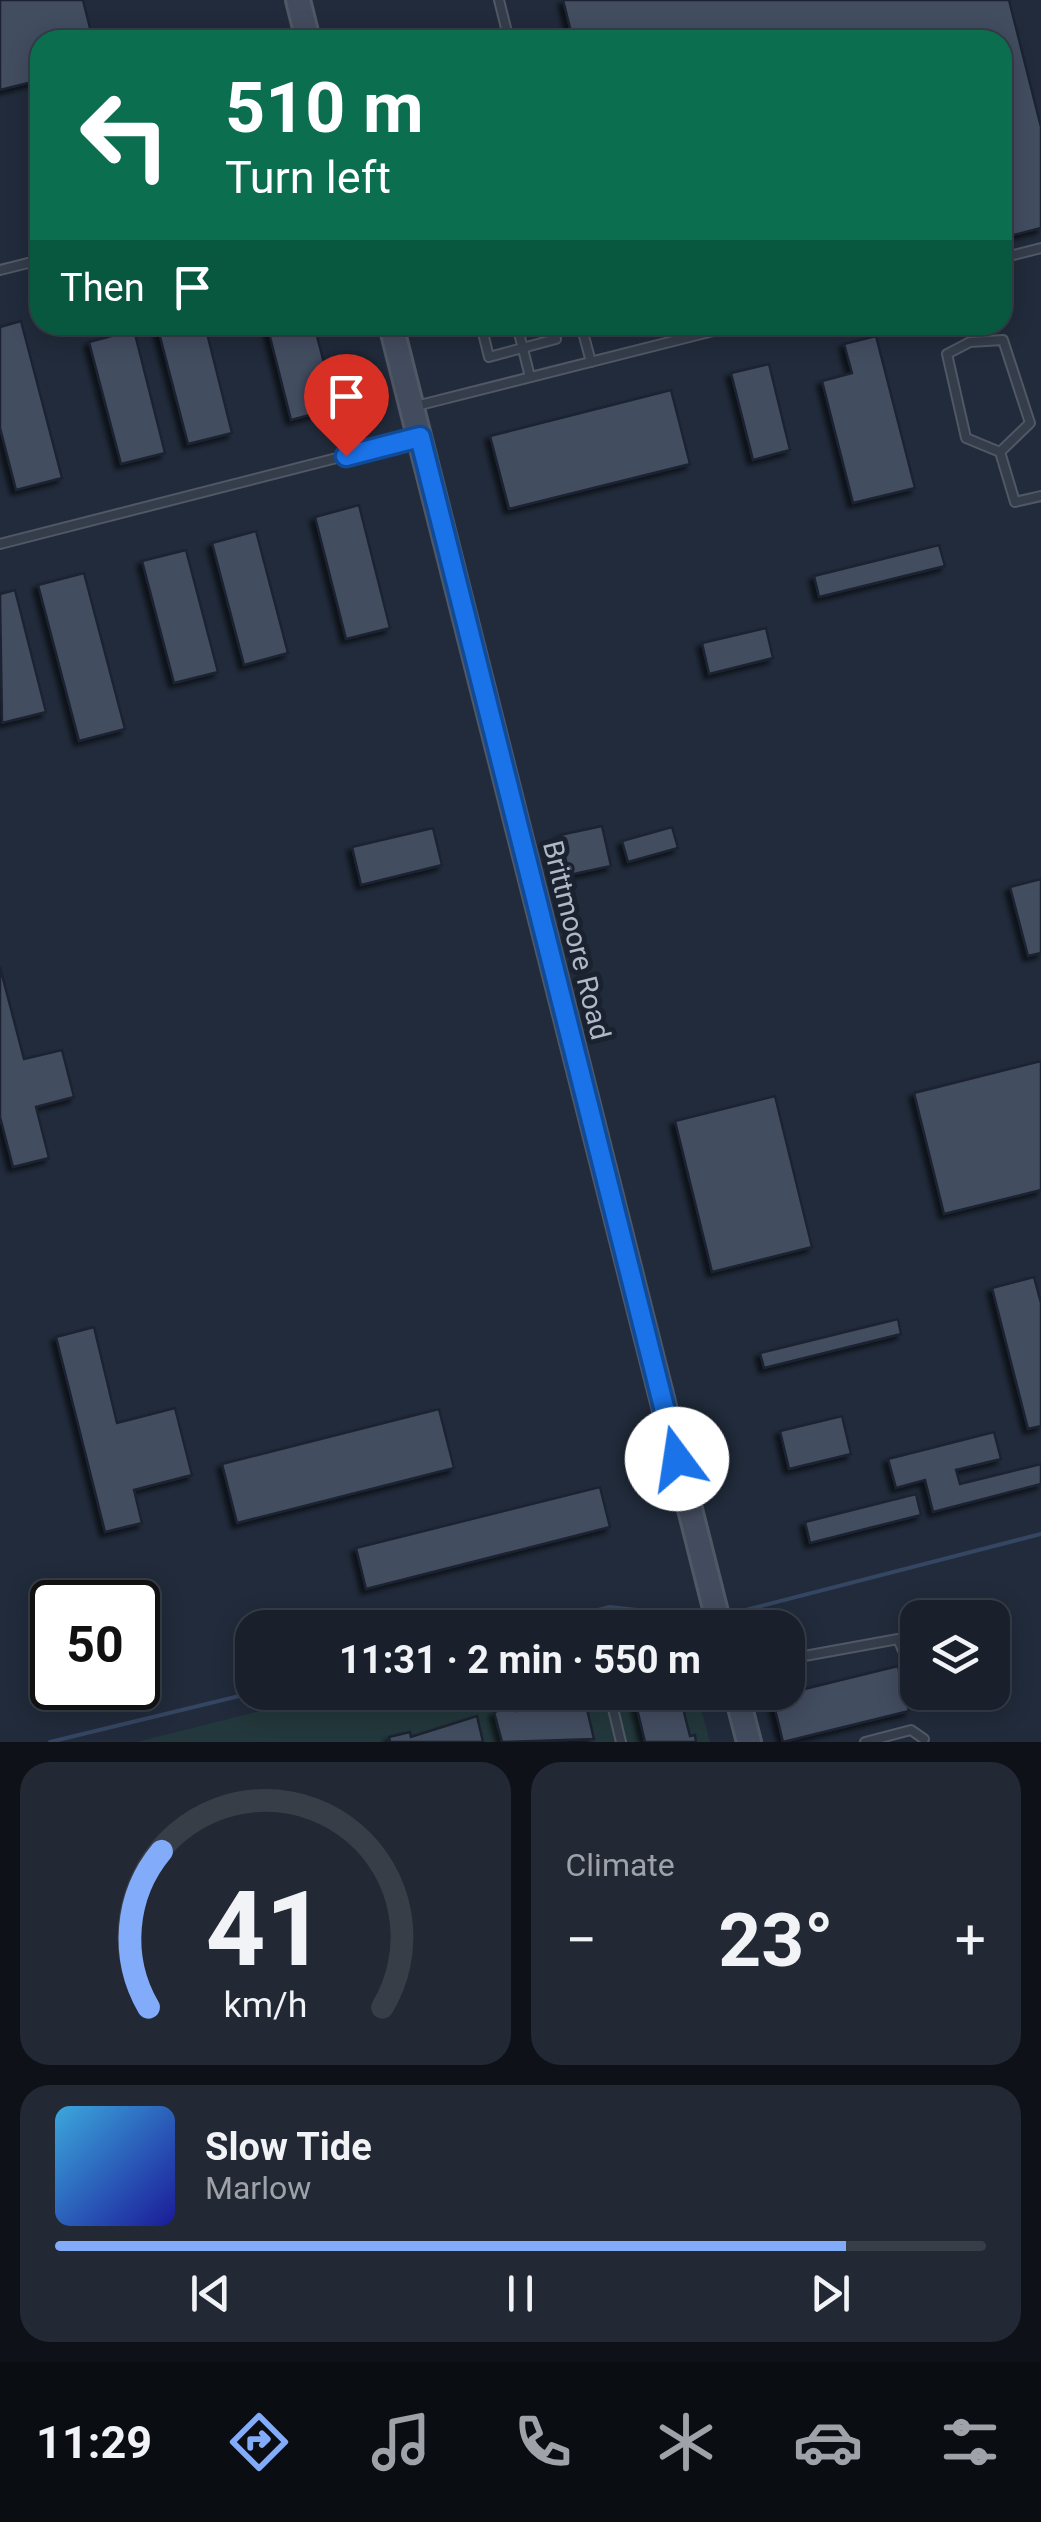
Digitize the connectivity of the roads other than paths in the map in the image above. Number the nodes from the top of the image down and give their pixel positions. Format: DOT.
graph roads {
  1 [pos="298,0"];
  2 [pos="499,0"];
  3 [pos="306,30"];
  4 [pos="506,30"];
  5 [pos="1041,248"];
  6 [pos="1012,255"];
  7 [pos="30,262"];
  8 [pos="0,270"];
  9 [pos="394,335"];
  10 [pos="483,335"];
  11 [pos="520,335"];
  12 [pos="555,335"];
  13 [pos="583,335"];
  14 [pos="698,335"];
  15 [pos="523,348"];
  16 [pos="590,362"];
  17 [pos="530,378"];
  18 [pos="412,407"];
  19 [pos="420,437"];
  20 [pos="1000,452"];
  21 [pos="1041,496"];
  22 [pos="0,544"];
  23 [pos="715,1610"];
  24 [pos="900,1644"];
  25 [pos="805,1656"];
  26 [pos="613,1710"];
  27 [pos="741,1710"];
  28 [pos="924,1739"];
  29 [pos="621,1742"];
  30 [pos="749,1742"];
  31 [pos="865,1742"];
  1 -- 3 [label="main road"];
  2 -- 4 [label="lane"];
  5 -- 6 [label="lane"];
  7 -- 8 [label="lane"];
  9 -- 18 [label="main road, Brittmoore Road"];
  10 -- 15 [label="lane"];
  11 -- 15 [label="lane"];
  12 -- 15 [label="lane"];
  13 -- 16 [label="lane"];
  14 -- 16 [label="lane"];
  15 -- 17 [label="lane"];
  16 -- 17 [label="lane"];
  17 -- 18 [label="lane"];
  18 -- 19 [label="main road, Brittmoore Road"];
  19 -- 22 [label="lane"];
  19 -- 23 [label="main road, Brittmoore Road"];
  20 -- 20 [label="lane"];
  20 -- 21 [label="lane"];
  24 -- 25 [label="lane"];
  26 -- 29 [label="lane"];
  27 -- 30 [label="main road"];
  28 -- 31 [label="lane"];
}
